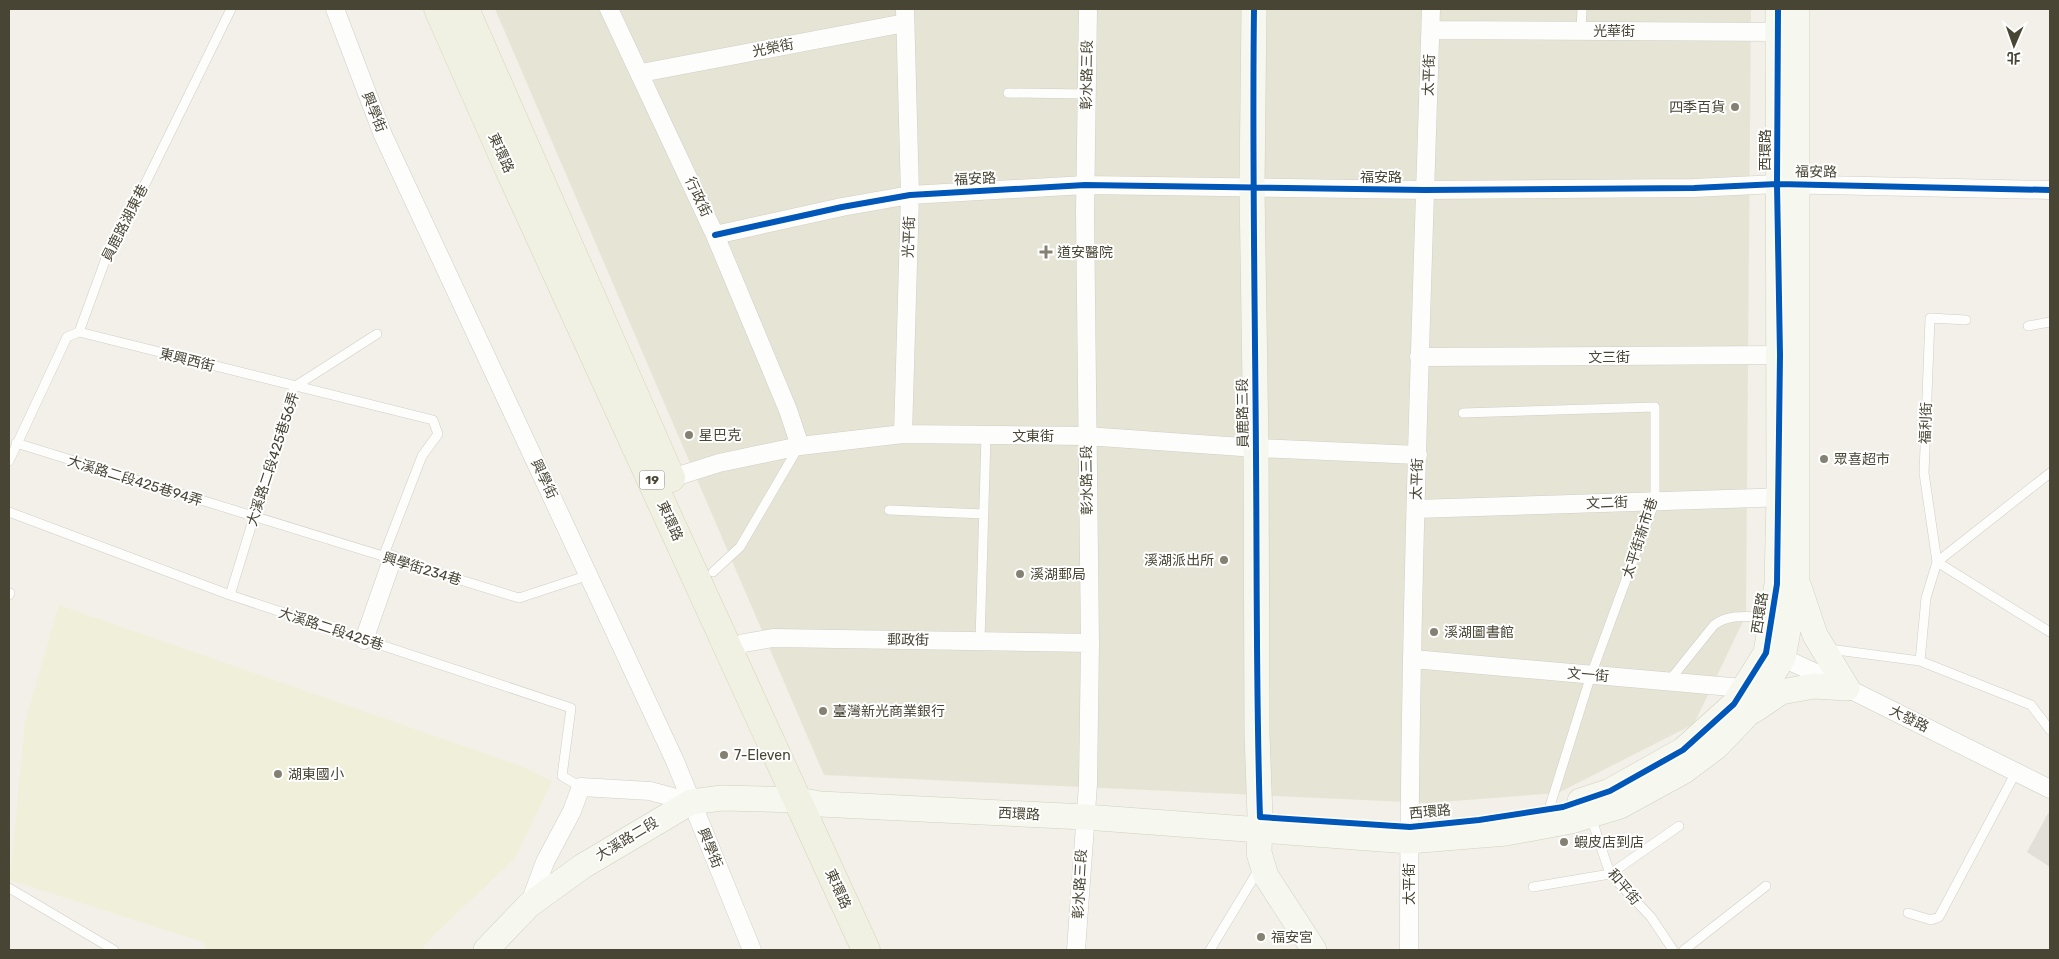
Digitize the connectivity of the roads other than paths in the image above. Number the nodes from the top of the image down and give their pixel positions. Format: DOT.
graph roads {
  1 [pos="231,9"];
  2 [pos="335,9"];
  3 [pos="438,9"];
  4 [pos="464,9"];
  5 [pos="609,9"];
  6 [pos="1088,9"];
  7 [pos="1254,9"];
  8 [pos="1432,9"];
  9 [pos="1582,9"];
  10 [pos="905,16"];
  11 [pos="1787,20"];
  12 [pos="1431,30"];
  13 [pos="1581,31"];
  14 [pos="641,73"];
  15 [pos="1008,93"];
  16 [pos="1087,94"];
  17 [pos="1786,184"];
  18 [pos="1086,185"];
  19 [pos="1252,188"];
  20 [pos="1425,190"];
  21 [pos="2050,190"];
  22 [pos="910,195"];
  23 [pos="716,235"];
  24 [pos="1966,320"];
  25 [pos="2050,322"];
  26 [pos="2028,326"];
  27 [pos="79,332"];
  28 [pos="377,334"];
  29 [pos="1789,355"];
  30 [pos="1419,357"];
  31 [pos="294,387"];
  32 [pos="1463,413"];
  33 [pos="903,434"];
  34 [pos="986,436"];
  35 [pos="1086,436"];
  36 [pos="16,443"];
  37 [pos="800,446"];
  38 [pos="1256,448"];
  39 [pos="1418,455"];
  40 [pos="9,461"];
  41 [pos="2050,473"];
  42 [pos="662,481"];
  43 [pos="1788,497"];
  44 [pos="1655,501"];
  45 [pos="1416,509"];
  46 [pos="889,510"];
  47 [pos="9,512"];
  48 [pos="984,514"];
  49 [pos="254,518"];
  50 [pos="388,558"];
  51 [pos="1937,562"];
  52 [pos="713,572"];
  53 [pos="589,575"];
  54 [pos="1797,581"];
  55 [pos="230,595"];
  56 [pos="1772,617"];
  57 [pos="2050,632"];
  58 [pos="364,640"];
  59 [pos="980,641"];
  60 [pos="1090,643"];
  61 [pos="736,646"];
  62 [pos="1823,648"];
  63 [pos="1775,655"];
  64 [pos="1413,659"];
  65 [pos="1920,661"];
  66 [pos="1591,675"];
  67 [pos="1668,682"];
  68 [pos="1847,688"];
  69 [pos="1753,689"];
  70 [pos="1745,717"];
  71 [pos="2050,730"];
  72 [pos="2016,772"];
  73 [pos="581,787"];
  74 [pos="2050,789"];
  75 [pos="811,799"];
  76 [pos="691,802"];
  77 [pos="1549,809"];
  78 [pos="1086,811"];
  79 [pos="1590,815"];
  80 [pos="1260,823"];
  81 [pos="1678,826"];
  82 [pos="1410,834"];
  83 [pos="1262,865"];
  84 [pos="1610,874"];
  85 [pos="1766,886"];
  86 [pos="1533,887"];
  87 [pos="9,888"];
  88 [pos="529,905"];
  89 [pos="1908,913"];
  90 [pos="497,944"];
  91 [pos="114,950"];
  92 [pos="752,950"];
  93 [pos="866,950"];
  94 [pos="887,950"];
  95 [pos="1076,950"];
  96 [pos="1210,950"];
  97 [pos="1314,950"];
  98 [pos="1409,950"];
  99 [pos="1673,950"];
  100 [pos="1684,950"];
  1 -- 27 [label="lane, 員鹿路湖東巷"];
  2 -- 53 [label="street, 興學街"];
  3 -- 42 [label="main road, 東環路 / 19"];
  4 -- 42 [label="main road, 東環路 / 19"];
  5 -- 14 [label="street, 行政街"];
  6 -- 16 [label="street, 彰水路三段"];
  7 -- 19 [label="street, 員鹿路三段"];
  8 -- 12 [label="street, 太平街"];
  9 -- 13 [label="lane"];
  10 -- 14 [label="street, 光榮街"];
  10 -- 22 [label="street, 光平街"];
  11 -- 13 [label="street, 光華街"];
  11 -- 17 [label="street, 西環路"];
  12 -- 13 [label="street, 光華街"];
  12 -- 20 [label="street, 太平街"];
  14 -- 23 [label="street, 行政街"];
  15 -- 16 [label="lane"];
  16 -- 18 [label="street, 彰水路三段"];
  17 -- 20 [label="street, 福安路"];
  17 -- 21 [label="street, 福安路"];
  17 -- 29 [label="street, 西環路"];
  18 -- 19 [label="street, 福安路"];
  18 -- 22 [label="street, 福安路"];
  18 -- 35 [label="street, 彰水路三段"];
  19 -- 20 [label="street, 福安路"];
  19 -- 38 [label="street, 員鹿路三段"];
  20 -- 30 [label="street, 太平街"];
  22 -- 23 [label="street, 福安路"];
  22 -- 33 [label="street, 光平街"];
  23 -- 37 [label="street, 行政街"];
  24 -- 51 [label="lane, 福利街"];
  25 -- 26 [label="lane"];
  27 -- 31 [label="lane, 東興西街"];
  27 -- 36 [label="lane, 員鹿路湖東巷"];
  28 -- 31 [label="lane, 大溪路二段425巷56弄"];
  29 -- 30 [label="street, 文三街"];
  29 -- 43 [label="street, 西環路"];
  30 -- 39 [label="street, 太平街"];
  31 -- 49 [label="lane, 大溪路二段425巷56弄"];
  31 -- 50 [label="lane, 東興西街"];
  32 -- 44 [label="lane, 太平街新市巷"];
  33 -- 34 [label="street, 文東街"];
  33 -- 37 [label="street, 文東街"];
  34 -- 35 [label="street, 文東街"];
  34 -- 48 [label="lane"];
  35 -- 38 [label="street, 文東街"];
  35 -- 60 [label="street, 彰水路三段"];
  36 -- 40 [label="lane, 員鹿路湖東巷"];
  36 -- 49 [label="lane, 大溪路二段425巷94弄"];
  37 -- 42 [label="street, 文東街"];
  37 -- 52 [label="lane"];
  38 -- 39 [label="street, 文東街"];
  38 -- 80 [label="street, 員鹿路三段"];
  39 -- 45 [label="street, 太平街"];
  41 -- 51 [label="lane"];
  42 -- 52 [label="main road, 東環路 / 19"];
  42 -- 61 [label="main road, 東環路 / 19"];
  43 -- 44 [label="street, 文二街"];
  43 -- 54 [label="street, 西環路"];
  43 -- 56 [label="street, 西環路"];
  44 -- 45 [label="street, 文二街"];
  44 -- 66 [label="lane, 太平街新市巷"];
  45 -- 64 [label="street, 太平街"];
  46 -- 48 [label="lane"];
  47 -- 55 [label="lane, 大溪路二段425巷"];
  48 -- 59 [label="lane"];
  49 -- 50 [label="lane, 興學街234巷"];
  49 -- 55 [label="lane, 大溪路二段425巷56弄"];
  50 -- 53 [label="lane, 興學街234巷"];
  50 -- 58 [label="street"];
  51 -- 57 [label="lane"];
  51 -- 65 [label="lane, 福利街"];
  52 -- 61 [label="main road, 東環路 / 19"];
  53 -- 76 [label="street, 興學街"];
  54 -- 62 [label="street"];
  54 -- 63 [label="street, 西環路"];
  55 -- 58 [label="lane, 大溪路二段425巷"];
  56 -- 63 [label="street, 西環路"];
  56 -- 67 [label="lane"];
  58 -- 73 [label="lane, 大溪路二段425巷"];
  59 -- 60 [label="street, 郵政街"];
  59 -- 61 [label="street, 郵政街"];
  60 -- 78 [label="street, 彰水路三段"];
  61 -- 75 [label="main road, 東環路 / 19"];
  62 -- 65 [label="lane"];
  62 -- 68 [label="street"];
  63 -- 68 [label="street, 大發路"];
  63 -- 69 [label="street, 西環路"];
  64 -- 66 [label="street, 文一街"];
  64 -- 82 [label="street, 太平街"];
  65 -- 71 [label="lane"];
  66 -- 67 [label="street, 文一街"];
  66 -- 77 [label="lane, 太平街新市巷"];
  67 -- 69 [label="street, 文一街"];
  68 -- 70 [label="street"];
  68 -- 72 [label="street, 大發路"];
  69 -- 70 [label="street, 西環路"];
  69 -- 77 [label="street, 西環路"];
  70 -- 79 [label="street, 西環路"];
  72 -- 74 [label="street, 大發路"];
  72 -- 89 [label="lane"];
  73 -- 76 [label="street"];
  73 -- 88 [label="street"];
  75 -- 76 [label="street, 大溪路二段"];
  75 -- 78 [label="street, 西環路"];
  75 -- 93 [label="main road, 東環路 / 19"];
  75 -- 94 [label="main road, 東環路 / 19"];
  76 -- 88 [label="street, 大溪路二段"];
  76 -- 92 [label="street, 興學街"];
  77 -- 82 [label="street, 西環路"];
  78 -- 80 [label="street, 西環路"];
  78 -- 95 [label="street, 彰水路三段"];
  79 -- 82 [label="street, 西環路"];
  79 -- 84 [label="lane, 和平街"];
  80 -- 82 [label="street, 西環路"];
  80 -- 83 [label="street, 員鹿路三段"];
  81 -- 84 [label="lane"];
  82 -- 98 [label="street, 太平街"];
  83 -- 96 [label="lane"];
  83 -- 97 [label="street, 員鹿路三段"];
  84 -- 86 [label="lane"];
  84 -- 99 [label="lane, 和平街"];
  85 -- 100 [label="lane"];
  87 -- 91 [label="lane"];
  88 -- 90 [label="street, 大溪路二段"];
}
